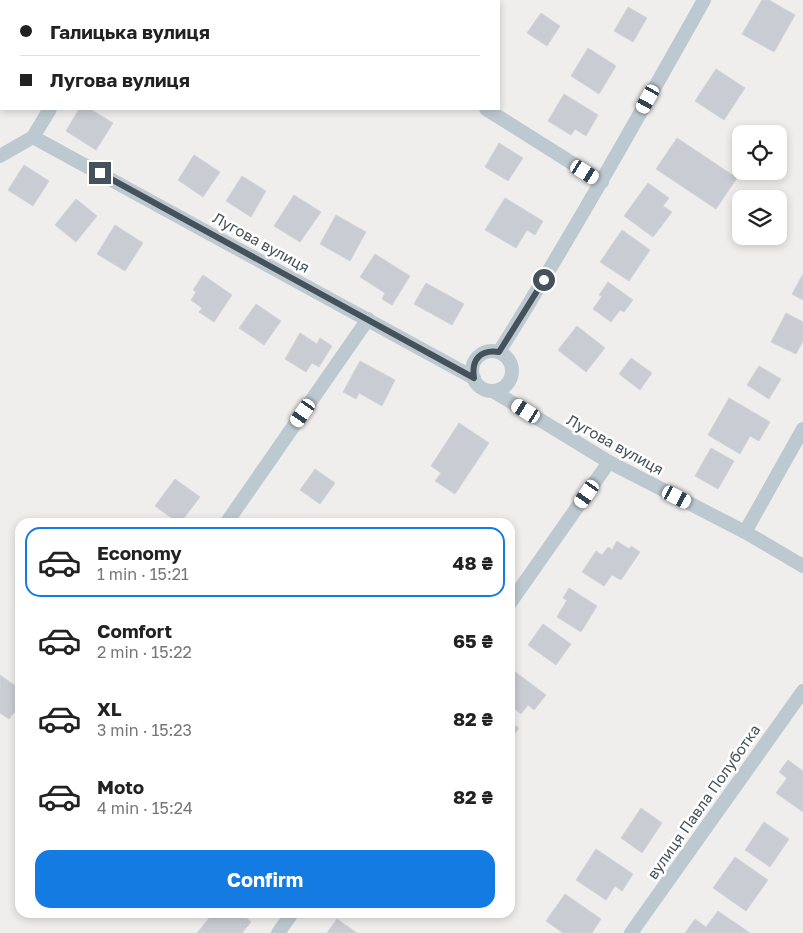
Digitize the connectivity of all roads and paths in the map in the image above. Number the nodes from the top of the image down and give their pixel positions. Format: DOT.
graph roads {
  1 [pos="704,0"];
  2 [pos="49,110"];
  3 [pos="488,110"];
  4 [pos="32,136"];
  5 [pos="0,156"];
  6 [pos="602,182"];
  7 [pos="368,320"];
  8 [pos="499,352"];
  9 [pos="474,378"];
  10 [pos="493,391"];
  11 [pos="803,429"];
  12 [pos="609,462"];
  13 [pos="230,518"];
  14 [pos="745,532"];
  15 [pos="803,566"];
  16 [pos="515,596"];
  17 [pos="803,690"];
  18 [pos="288,918"];
  19 [pos="278,933"];
  20 [pos="631,933"];
  1 -- 6 [label="street"];
  2 -- 4 [label="street"];
  3 -- 6 [label="street"];
  4 -- 5 [label="street"];
  4 -- 7 [label="street, Лугова вулиця"];
  6 -- 8 [label="street"];
  7 -- 9 [label="street, Лугова вулиця"];
  7 -- 13 [label="street"];
  8 -- 9 [label="street"];
  8 -- 10 [label="street"];
  9 -- 10 [label="street"];
  10 -- 12 [label="street, Лугова вулиця"];
  11 -- 14 [label="street"];
  12 -- 14 [label="street, Лугова вулиця"];
  12 -- 16 [label="street"];
  14 -- 15 [label="street, Лугова вулиця"];
  17 -- 20 [label="street, вулиця Павла Полуботка"];
  18 -- 19 [label="street"];
}
